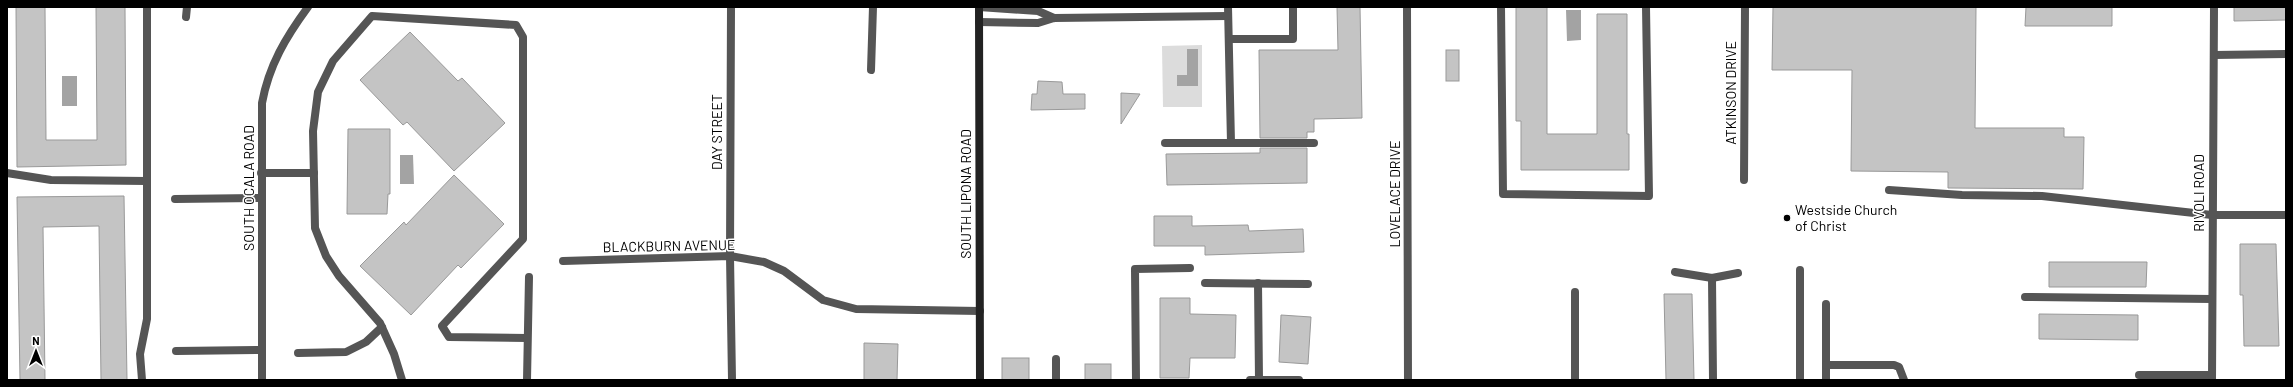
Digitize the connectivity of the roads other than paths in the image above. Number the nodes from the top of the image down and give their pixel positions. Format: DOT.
graph roads {
  1 [pos="147,7"];
  2 [pos="187,7"];
  3 [pos="308,7"];
  4 [pos="731,7"];
  5 [pos="873,7"];
  6 [pos="979,7"];
  7 [pos="1228,7"];
  8 [pos="1293,7"];
  9 [pos="1408,7"];
  10 [pos="1501,7"];
  11 [pos="1646,7"];
  12 [pos="1745,7"];
  13 [pos="2214,7"];
  14 [pos="1021,10"];
  15 [pos="1228,16"];
  16 [pos="186,17"];
  17 [pos="1054,18"];
  18 [pos="979,22"];
  19 [pos="1021,23"];
  20 [pos="1229,39"];
  21 [pos="2286,54"];
  22 [pos="2214,55"];
  23 [pos="871,70"];
  24 [pos="1165,143"];
  25 [pos="1231,143"];
  26 [pos="1314,143"];
  27 [pos="7,173"];
  28 [pos="261,173"];
  29 [pos="314,173"];
  30 [pos="1744,180"];
  31 [pos="147,181"];
  32 [pos="1889,190"];
  33 [pos="261,198"];
  34 [pos="174,199"];
  35 [pos="2212,215"];
  36 [pos="2286,215"];
  37 [pos="730,256"];
  38 [pos="563,261"];
  39 [pos="1190,268"];
  40 [pos="1800,270"];
  41 [pos="1675,272"];
  42 [pos="1738,273"];
  43 [pos="529,277"];
  44 [pos="1712,278"];
  45 [pos="1205,283"];
  46 [pos="1258,284"];
  47 [pos="1308,284"];
  48 [pos="1575,292"];
  49 [pos="2024,297"];
  50 [pos="2212,299"];
  51 [pos="1826,304"];
  52 [pos="980,311"];
  53 [pos="382,327"];
  54 [pos="528,338"];
  55 [pos="262,350"];
  56 [pos="176,351"];
  57 [pos="298,353"];
  58 [pos="1056,359"];
  59 [pos="1826,364"];
  60 [pos="2139,375"];
  61 [pos="2212,378"];
  62 [pos="142,380"];
  63 [pos="262,380"];
  64 [pos="402,380"];
  65 [pos="526,380"];
  66 [pos="732,380"];
  67 [pos="980,380"];
  68 [pos="1056,380"];
  69 [pos="1136,380"];
  70 [pos="1250,380"];
  71 [pos="1258,380"];
  72 [pos="1299,380"];
  73 [pos="1408,380"];
  74 [pos="1575,380"];
  75 [pos="1713,380"];
  76 [pos="1800,380"];
  77 [pos="1826,380"];
  78 [pos="1904,380"];
  1 -- 31 [label="street"];
  2 -- 16 [label="street"];
  3 -- 28 [label="street, SOUTH OCALA ROAD"];
  4 -- 37 [label="street, DAY STREET"];
  5 -- 23 [label="street"];
  6 -- 14 [label="street"];
  6 -- 18 [label="street, SOUTH LIPONA ROAD"];
  7 -- 15 [label="street"];
  8 -- 20 [label="street"];
  9 -- 73 [label="street, LOVELACE DRIVE"];
  10 -- 11 [label="street"];
  12 -- 30 [label="street, ATKINSON DRIVE"];
  13 -- 22 [label="street, RIVOLI ROAD"];
  14 -- 17 [label="street"];
  14 -- 19 [label="street"];
  15 -- 17 [label="street"];
  15 -- 20 [label="street"];
  17 -- 19 [label="street"];
  18 -- 19 [label="street"];
  18 -- 52 [label="street, SOUTH LIPONA ROAD"];
  20 -- 25 [label="street"];
  21 -- 22 [label="street"];
  22 -- 35 [label="street, RIVOLI ROAD"];
  24 -- 25 [label="street"];
  25 -- 26 [label="street"];
  27 -- 31 [label="street"];
  28 -- 29 [label="street"];
  28 -- 33 [label="street, SOUTH OCALA ROAD"];
  29 -- 53 [label="street"];
  29 -- 54 [label="street"];
  31 -- 62 [label="street"];
  32 -- 35 [label="street"];
  33 -- 34 [label="street"];
  33 -- 55 [label="street, SOUTH OCALA ROAD"];
  35 -- 36 [label="street"];
  35 -- 50 [label="street, RIVOLI ROAD"];
  37 -- 38 [label="street, BLACKBURN AVENUE"];
  37 -- 52 [label="street, BLACKBURN AVENUE"];
  37 -- 66 [label="street, DAY STREET"];
  39 -- 69 [label="street"];
  40 -- 76 [label="street"];
  41 -- 44 [label="street"];
  42 -- 44 [label="street"];
  43 -- 54 [label="street"];
  44 -- 75 [label="street"];
  45 -- 46 [label="street"];
  46 -- 47 [label="street"];
  46 -- 71 [label="street"];
  48 -- 74 [label="street"];
  49 -- 50 [label="street"];
  50 -- 61 [label="street, RIVOLI ROAD"];
  51 -- 59 [label="street"];
  52 -- 67 [label="street, SOUTH LIPONA ROAD"];
  53 -- 57 [label="street"];
  53 -- 64 [label="street"];
  54 -- 65 [label="street"];
  55 -- 56 [label="street"];
  55 -- 63 [label="street, SOUTH OCALA ROAD"];
  58 -- 68 [label="street"];
  59 -- 77 [label="street"];
  59 -- 78 [label="street"];
  60 -- 61 [label="street"];
  70 -- 71 [label="street"];
  71 -- 72 [label="street"];
}
